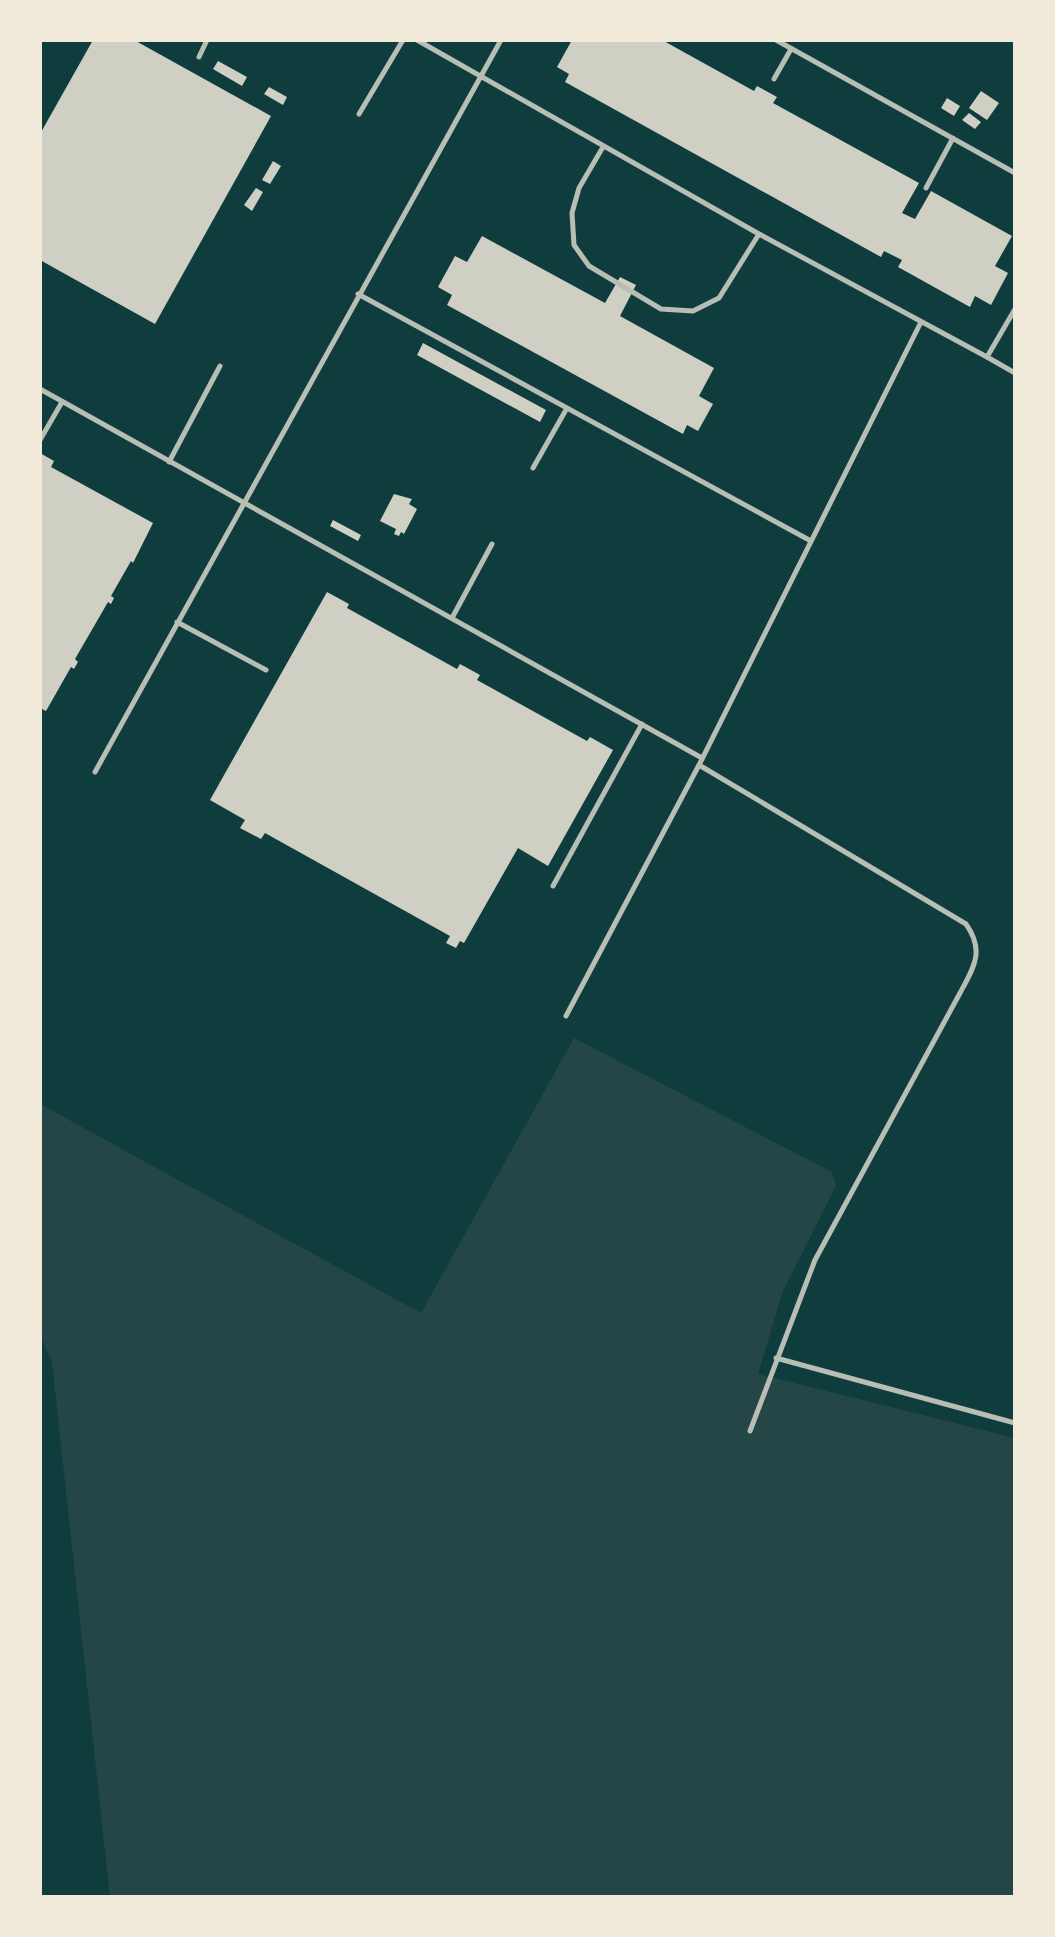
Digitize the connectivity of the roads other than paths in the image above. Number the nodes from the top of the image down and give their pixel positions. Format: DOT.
graph roads {
  1 [pos="207,40"];
  2 [pos="403,40"];
  3 [pos="418,40"];
  4 [pos="501,40"];
  5 [pos="776,40"];
  6 [pos="790,48"];
  7 [pos="199,57"];
  8 [pos="481,76"];
  9 [pos="774,79"];
  10 [pos="359,114"];
  11 [pos="953,138"];
  12 [pos="603,147"];
  13 [pos="1015,173"];
  14 [pos="926,188"];
  15 [pos="759,234"];
  16 [pos="358,294"];
  17 [pos="1015,309"];
  18 [pos="920,324"];
  19 [pos="987,357"];
  20 [pos="220,366"];
  21 [pos="1015,373"];
  22 [pos="40,389"];
  23 [pos="62,402"];
  24 [pos="567,408"];
  25 [pos="40,440"];
  26 [pos="169,462"];
  27 [pos="533,468"];
  28 [pos="242,503"];
  29 [pos="811,541"];
  30 [pos="492,544"];
  31 [pos="452,618"];
  32 [pos="177,622"];
  33 [pos="266,670"];
  34 [pos="642,724"];
  35 [pos="702,758"];
  36 [pos="699,765"];
  37 [pos="95,772"];
  38 [pos="553,886"];
  39 [pos="566,1016"];
  40 [pos="776,1358"];
  41 [pos="1015,1423"];
  42 [pos="750,1431"];
  1 -- 7 [label="lane"];
  2 -- 10 [label="lane"];
  3 -- 8 [label="lane"];
  4 -- 8 [label="lane"];
  5 -- 6 [label="lane"];
  6 -- 9 [label="lane"];
  6 -- 11 [label="lane"];
  8 -- 12 [label="lane"];
  8 -- 16 [label="lane"];
  11 -- 13 [label="lane"];
  11 -- 14 [label="lane"];
  12 -- 15 [label="lane"];
  12 -- 15 [label="lane"];
  15 -- 18 [label="lane"];
  16 -- 24 [label="lane"];
  16 -- 28 [label="lane"];
  17 -- 19 [label="lane"];
  18 -- 19 [label="lane"];
  18 -- 29 [label="lane"];
  19 -- 21 [label="lane"];
  20 -- 26 [label="lane"];
  22 -- 23 [label="lane"];
  23 -- 25 [label="lane"];
  23 -- 26 [label="lane"];
  24 -- 27 [label="lane"];
  24 -- 29 [label="lane"];
  26 -- 28 [label="lane"];
  28 -- 31 [label="lane"];
  28 -- 32 [label="lane"];
  29 -- 35 [label="lane"];
  30 -- 31 [label="lane"];
  31 -- 34 [label="lane"];
  32 -- 33 [label="lane"];
  32 -- 37 [label="lane"];
  34 -- 35 [label="lane"];
  34 -- 38 [label="lane"];
  35 -- 36 [label="lane"];
  36 -- 39 [label="lane"];
  36 -- 40 [label="lane"];
  40 -- 41 [label="lane"];
  40 -- 42 [label="lane"];
}
